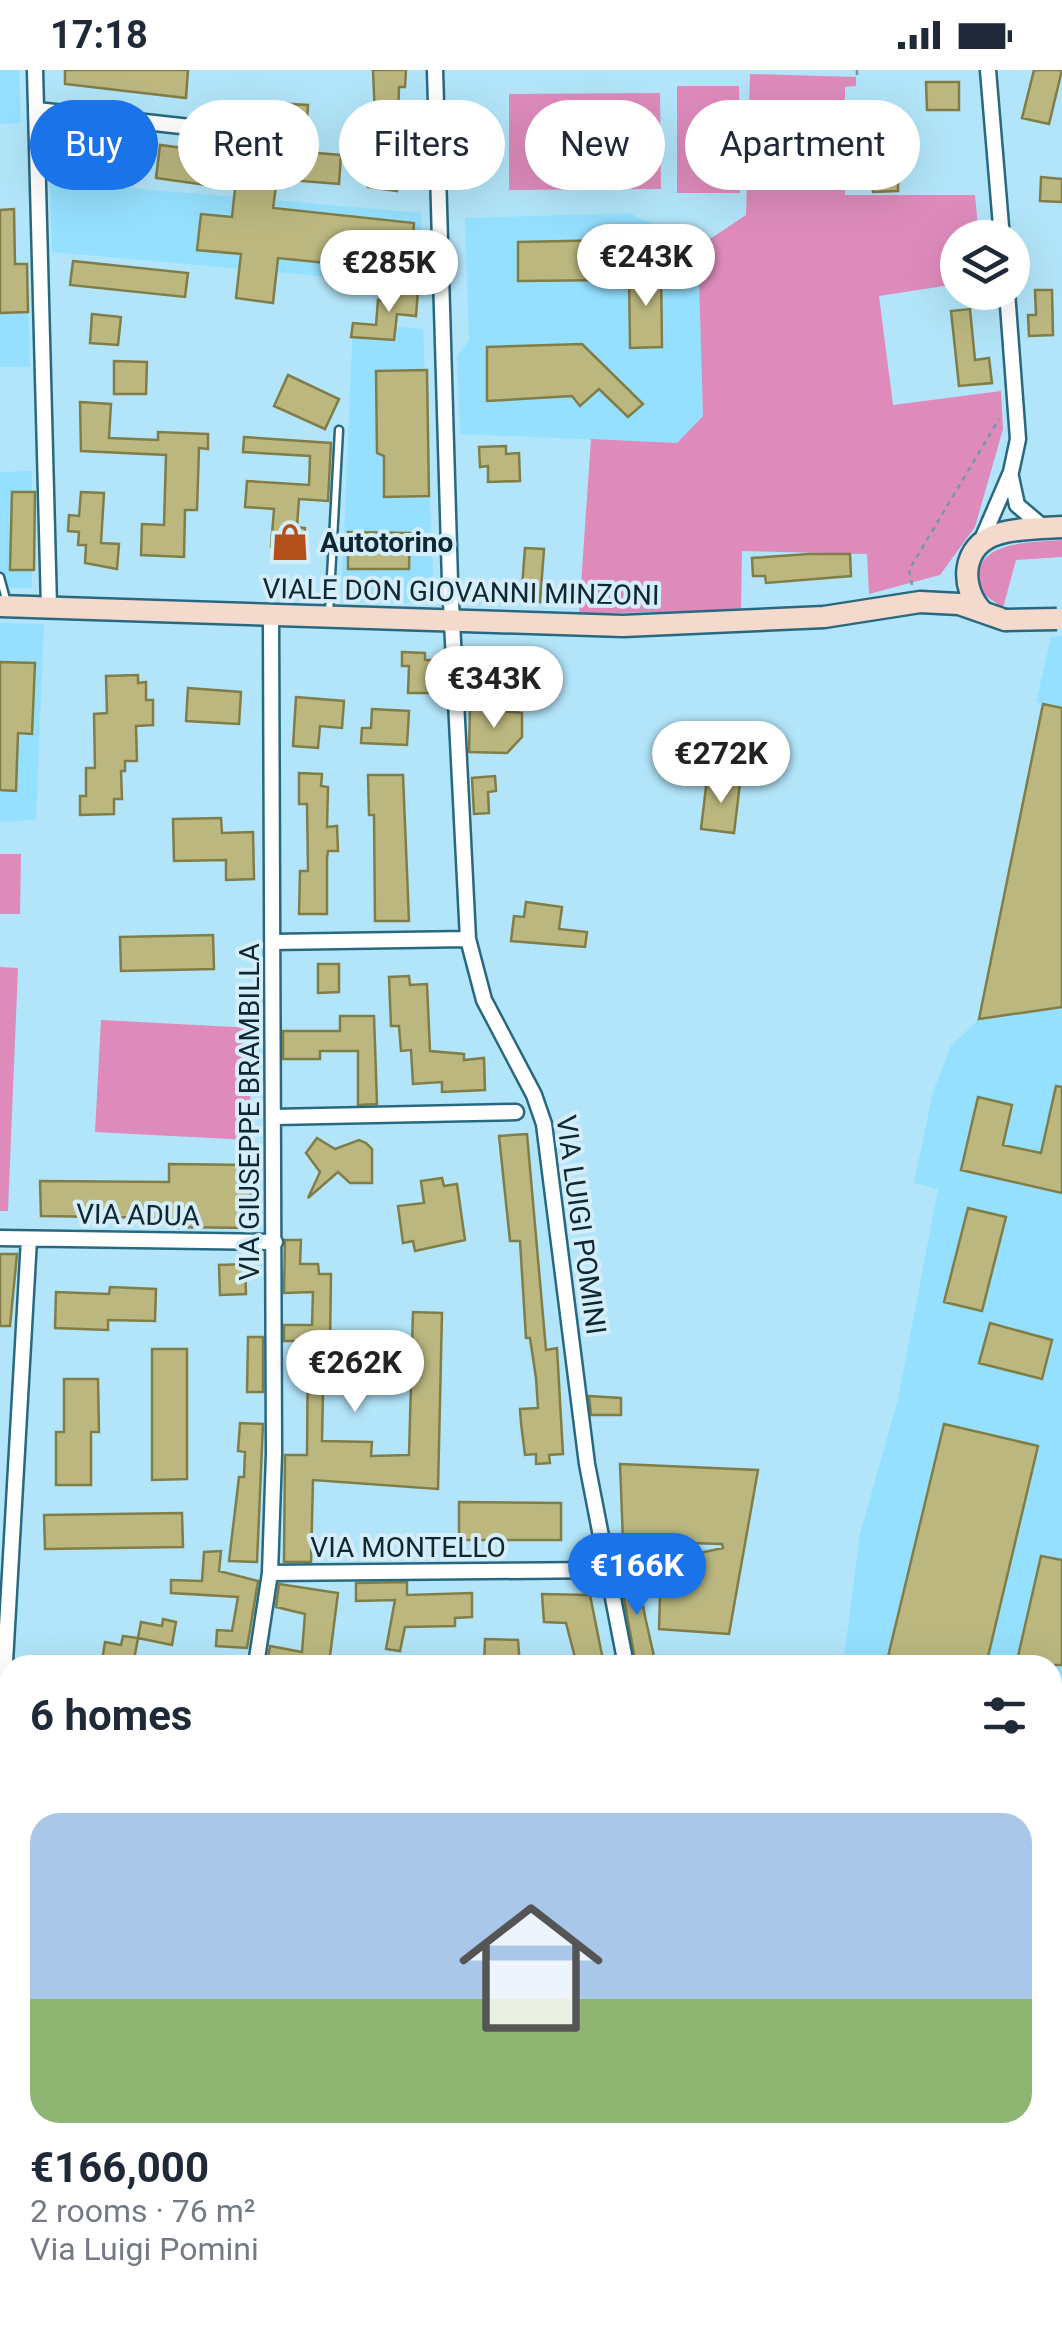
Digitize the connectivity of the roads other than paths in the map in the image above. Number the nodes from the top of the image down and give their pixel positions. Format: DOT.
graph roads {
  1 [pos="35,70"];
  2 [pos="435,70"];
  3 [pos="988,70"];
  4 [pos="36,100"];
  5 [pos="39,190"];
  6 [pos="1000,220"];
  7 [pos="1009,310"];
  8 [pos="339,430"];
  9 [pos="1010,472"];
  10 [pos="1053,528"];
  11 [pos="980,545"];
  12 [pos="967,568"];
  13 [pos="0,576"];
  14 [pos="916,595"];
  15 [pos="4,606"];
  16 [pos="49,608"];
  17 [pos="271,617"];
  18 [pos="995,617"];
  19 [pos="329,619"];
  20 [pos="1060,619"];
  21 [pos="452,623"];
  22 [pos="468,939"];
  23 [pos="272,942"];
  24 [pos="516,1112"];
  25 [pos="274,1117"];
  26 [pos="0,1238"];
  27 [pos="29,1239"];
  28 [pos="275,1242"];
  29 [pos="606,1570"];
  30 [pos="270,1573"];
  31 [pos="5,1655"];
  32 [pos="258,1655"];
  33 [pos="624,1655"];
  1 -- 4 [label="street"];
  2 -- 21 [label="street, VIA LUIGI POMINI"];
  3 -- 6 [label="street"];
  5 -- 16 [label="street"];
  7 -- 9 [label="street"];
  8 -- 19 [label="lane"];
  9 -- 10 [label="street"];
  9 -- 11 [label="street"];
  10 -- 11 [label="street"];
  11 -- 12 [label="street, VIALE DON GIOVANNI MINZONI"];
  12 -- 14 [label="street, VIALE DON GIOVANNI MINZONI"];
  12 -- 18 [label="street"];
  13 -- 15 [label="lane"];
  14 -- 18 [label="street, VIALE DON GIOVANNI MINZONI"];
  14 -- 21 [label="street, VIALE DON GIOVANNI MINZONI"];
  15 -- 16 [label="street, VIALE DON GIOVANNI MINZONI"];
  16 -- 17 [label="street, VIALE DON GIOVANNI MINZONI"];
  17 -- 19 [label="street, VIALE DON GIOVANNI MINZONI"];
  17 -- 23 [label="street, VIA GIUSEPPE BRAMBILLA"];
  18 -- 20 [label="street, VIALE DON GIOVANNI MINZONI, bridge"];
  19 -- 21 [label="street, VIALE DON GIOVANNI MINZONI"];
  21 -- 22 [label="street, VIA LUIGI POMINI"];
  22 -- 23 [label="street"];
  22 -- 29 [label="street, VIA LUIGI POMINI"];
  23 -- 25 [label="street, VIA GIUSEPPE BRAMBILLA"];
  24 -- 25 [label="street"];
  25 -- 28 [label="street, VIA GIUSEPPE BRAMBILLA"];
  26 -- 27 [label="street, VIA ADUA"];
  27 -- 28 [label="street, VIA ADUA"];
  27 -- 31 [label="street"];
  28 -- 30 [label="street, VIA GIUSEPPE BRAMBILLA"];
  29 -- 30 [label="street, VIA MONTELLO"];
  29 -- 33 [label="street, VIA LUIGI POMINI"];
  30 -- 32 [label="street, VIA GIUSEPPE BRAMBILLA"];
}
